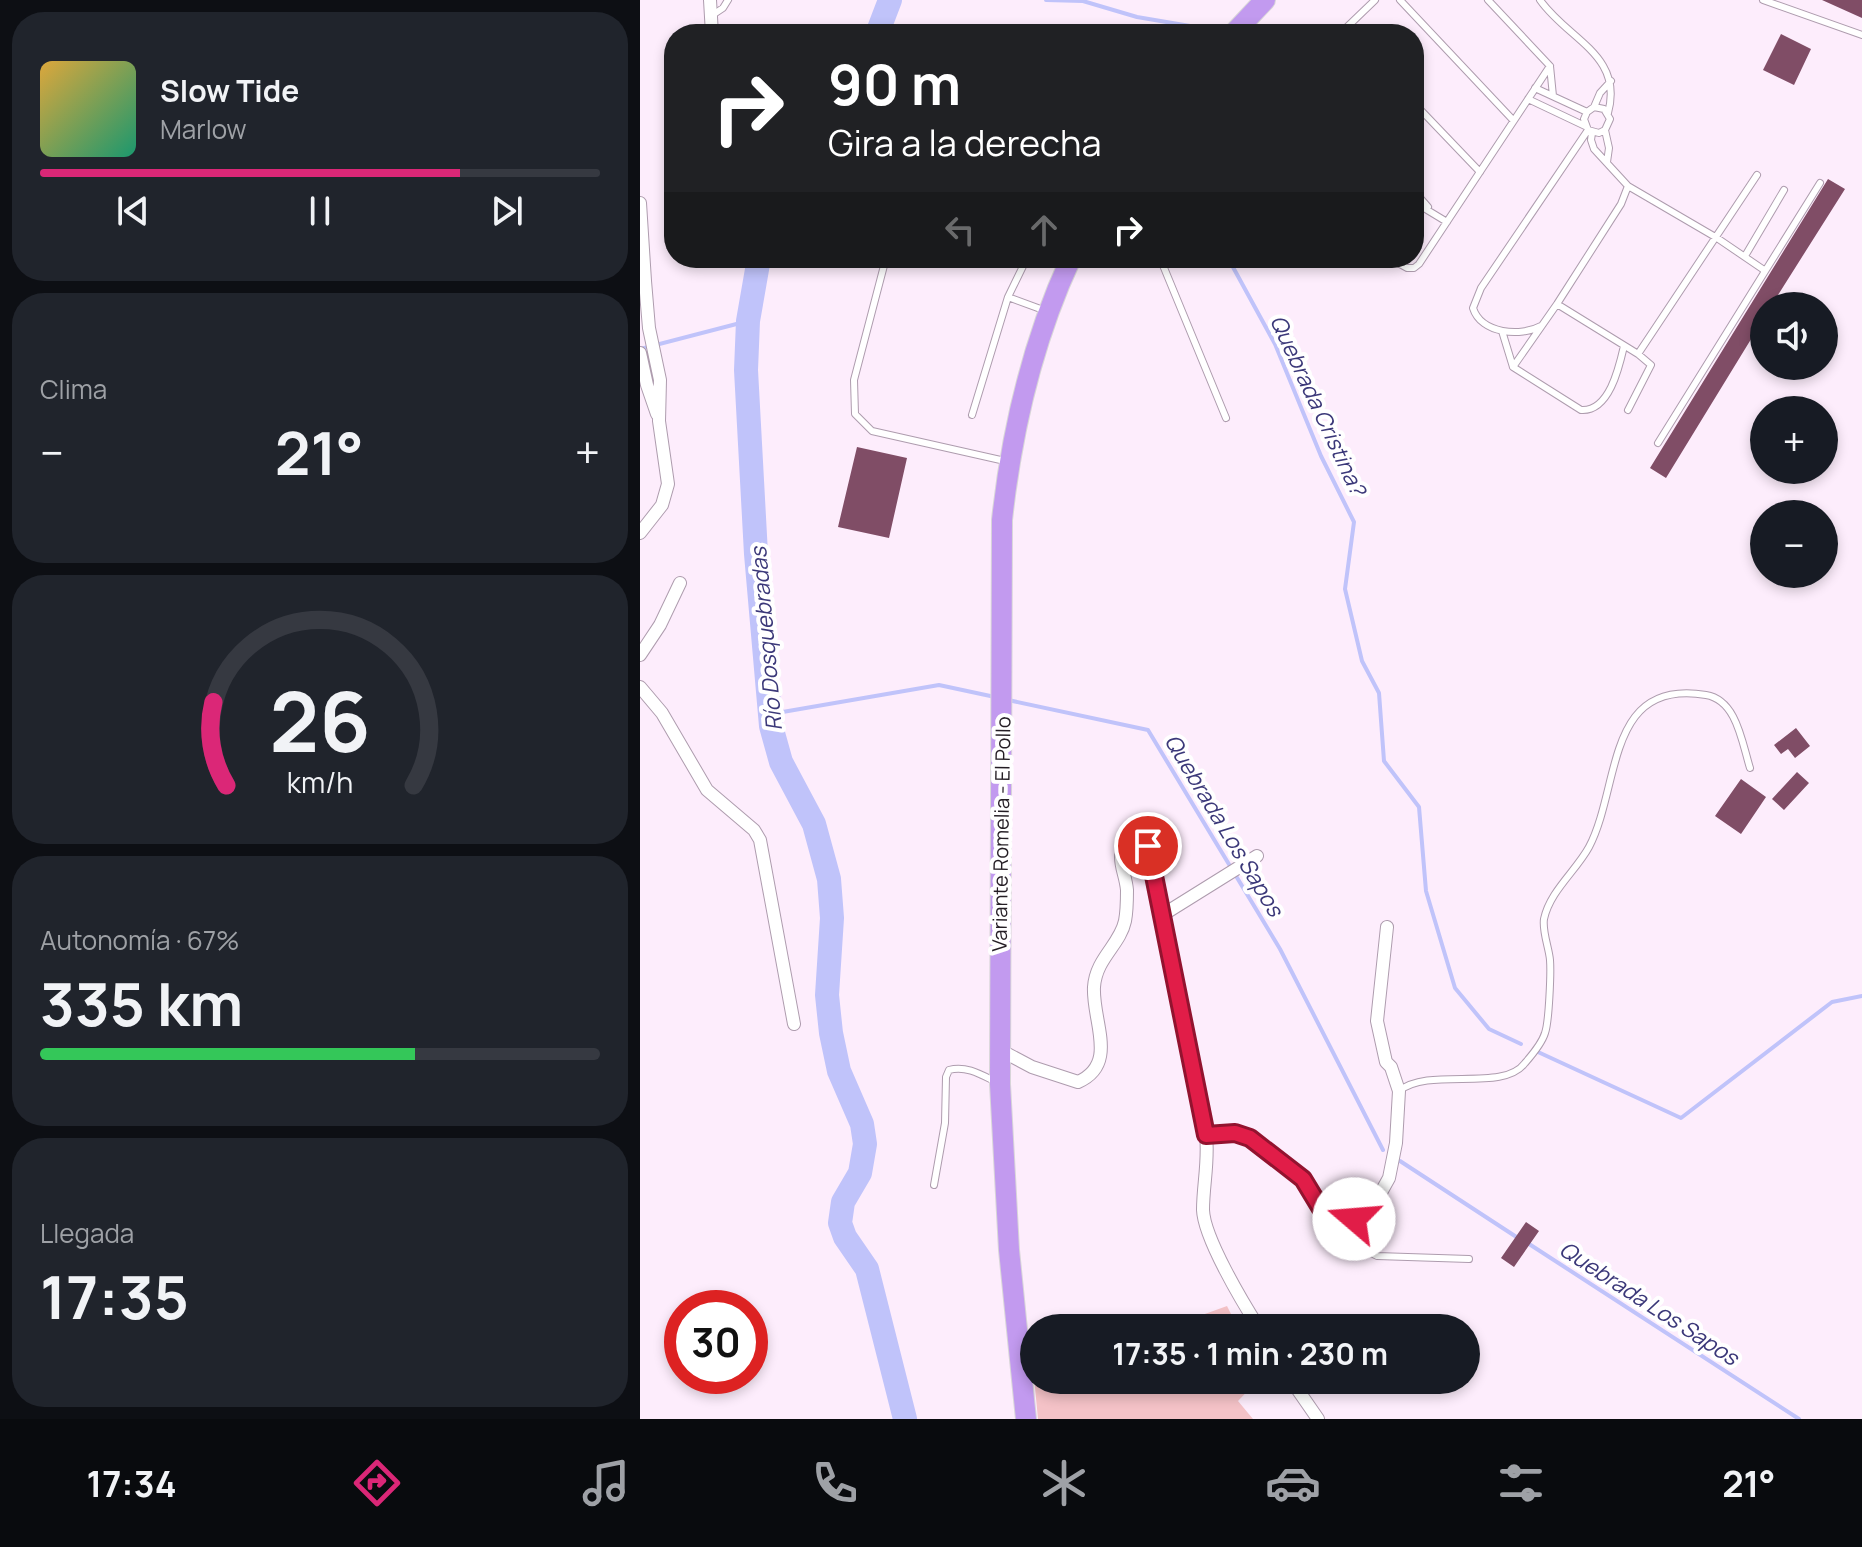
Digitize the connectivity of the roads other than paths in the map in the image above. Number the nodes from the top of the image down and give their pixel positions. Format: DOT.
graph roads {
  1 [pos="710,0"];
  2 [pos="728,0"];
  3 [pos="1265,0"];
  4 [pos="1375,0"];
  5 [pos="1400,0"];
  6 [pos="1488,0"];
  7 [pos="1540,0"];
  8 [pos="1763,0"];
  9 [pos="711,16"];
  10 [pos="711,24"];
  11 [pos="1242,24"];
  12 [pos="1350,24"];
  13 [pos="1423,24"];
  14 [pos="1424,25"];
  15 [pos="1862,35"];
  16 [pos="1550,66"];
  17 [pos="1611,81"];
  18 [pos="1535,88"];
  19 [pos="1553,96"];
  20 [pos="1528,99"];
  21 [pos="1594,107"];
  22 [pos="1587,112"];
  23 [pos="1424,113"];
  24 [pos="1608,113"];
  25 [pos="1513,120"];
  26 [pos="1588,130"];
  27 [pos="1605,130"];
  28 [pos="1607,162"];
  29 [pos="1480,172"];
  30 [pos="1757,175"];
  31 [pos="1820,183"];
  32 [pos="1628,186"];
  33 [pos="1784,190"];
  34 [pos="1424,202"];
  35 [pos="640,203"];
  36 [pos="1424,207"];
  37 [pos="1431,210"];
  38 [pos="1447,222"];
  39 [pos="1717,238"];
  40 [pos="1424,254"];
  41 [pos="1745,256"];
  42 [pos="883,268"];
  43 [pos="1022,268"];
  44 [pos="1067,268"];
  45 [pos="1164,268"];
  46 [pos="1764,270"];
  47 [pos="642,281"];
  48 [pos="1008,297"];
  49 [pos="1557,304"];
  50 [pos="1048,312"];
  51 [pos="1541,326"];
  52 [pos="1502,331"];
  53 [pos="1624,346"];
  54 [pos="1638,354"];
  55 [pos="641,356"];
  56 [pos="1513,367"];
  57 [pos="1628,410"];
  58 [pos="972,415"];
  59 [pos="1226,418"];
  60 [pos="659,421"];
  61 [pos="1658,443"];
  62 [pos="1009,462"];
  63 [pos="640,533"];
  64 [pos="680,583"];
  65 [pos="640,655"];
  66 [pos="640,687"];
  67 [pos="1750,768"];
  68 [pos="1257,856"];
  69 [pos="1164,914"];
  70 [pos="1387,927"];
  71 [pos="794,1024"];
  72 [pos="1000,1050"];
  73 [pos="1000,1084"];
  74 [pos="1399,1091"];
  75 [pos="1206,1135"];
  76 [pos="934,1185"];
  77 [pos="1336,1223"];
  78 [pos="1469,1259"];
  79 [pos="1250,1314"];
  80 [pos="1301,1394"];
  81 [pos="1026,1419"];
  82 [pos="1318,1419"];
  1 -- 9 [label="street"];
  2 -- 9 [label="lane"];
  3 -- 11 [label="highway"];
  4 -- 12 [label="lane"];
  5 -- 13 [label="lane"];
  6 -- 16 [label="lane"];
  7 -- 17 [label="lane"];
  8 -- 15 [label="lane"];
  9 -- 10 [label="street"];
  14 -- 25 [label="lane"];
  16 -- 18 [label="lane"];
  16 -- 19 [label="lane"];
  17 -- 21 [label="lane"];
  17 -- 24 [label="lane"];
  18 -- 19 [label="lane"];
  18 -- 20 [label="lane"];
  19 -- 22 [label="lane"];
  20 -- 25 [label="lane"];
  20 -- 26 [label="lane"];
  21 -- 22 [label="lane"];
  21 -- 24 [label="lane"];
  22 -- 26 [label="lane"];
  23 -- 29 [label="lane"];
  24 -- 27 [label="lane"];
  25 -- 29 [label="lane"];
  26 -- 27 [label="lane"];
  26 -- 28 [label="lane"];
  26 -- 52 [label="lane"];
  27 -- 28 [label="lane"];
  28 -- 32 [label="lane"];
  29 -- 38 [label="lane"];
  30 -- 39 [label="lane"];
  31 -- 46 [label="lane"];
  32 -- 39 [label="lane"];
  32 -- 49 [label="lane"];
  33 -- 41 [label="lane"];
  34 -- 37 [label="lane"];
  35 -- 47 [label="street"];
  36 -- 37 [label="lane"];
  37 -- 38 [label="lane"];
  38 -- 40 [label="lane"];
  39 -- 41 [label="lane"];
  39 -- 54 [label="lane"];
  41 -- 46 [label="lane"];
  42 -- 62 [label="lane"];
  43 -- 48 [label="lane"];
  44 -- 50 [label="highway, Variante Romelia - El Pollo"];
  45 -- 59 [label="lane"];
  46 -- 61 [label="lane"];
  47 -- 60 [label="street"];
  48 -- 50 [label="lane"];
  48 -- 58 [label="lane"];
  49 -- 51 [label="lane"];
  49 -- 53 [label="lane"];
  50 -- 62 [label="highway, Variante Romelia - El Pollo"];
  51 -- 52 [label="lane"];
  51 -- 56 [label="lane"];
  52 -- 56 [label="lane"];
  53 -- 54 [label="lane"];
  53 -- 56 [label="lane"];
  54 -- 57 [label="lane"];
  55 -- 60 [label="street"];
  60 -- 63 [label="street"];
  62 -- 72 [label="highway, Variante Romelia - El Pollo"];
  64 -- 65 [label="street"];
  66 -- 71 [label="street"];
  67 -- 74 [label="lane"];
  68 -- 69 [label="street"];
  69 -- 72 [label="street"];
  69 -- 75 [label="street"];
  70 -- 74 [label="street"];
  72 -- 73 [label="highway, Variante Romelia - El Pollo"];
  73 -- 76 [label="lane"];
  73 -- 81 [label="highway, Variante Romelia - El Pollo"];
  74 -- 77 [label="street"];
  75 -- 77 [label="street"];
  75 -- 79 [label="street"];
  77 -- 78 [label="lane"];
  80 -- 82 [label="street"];
}
